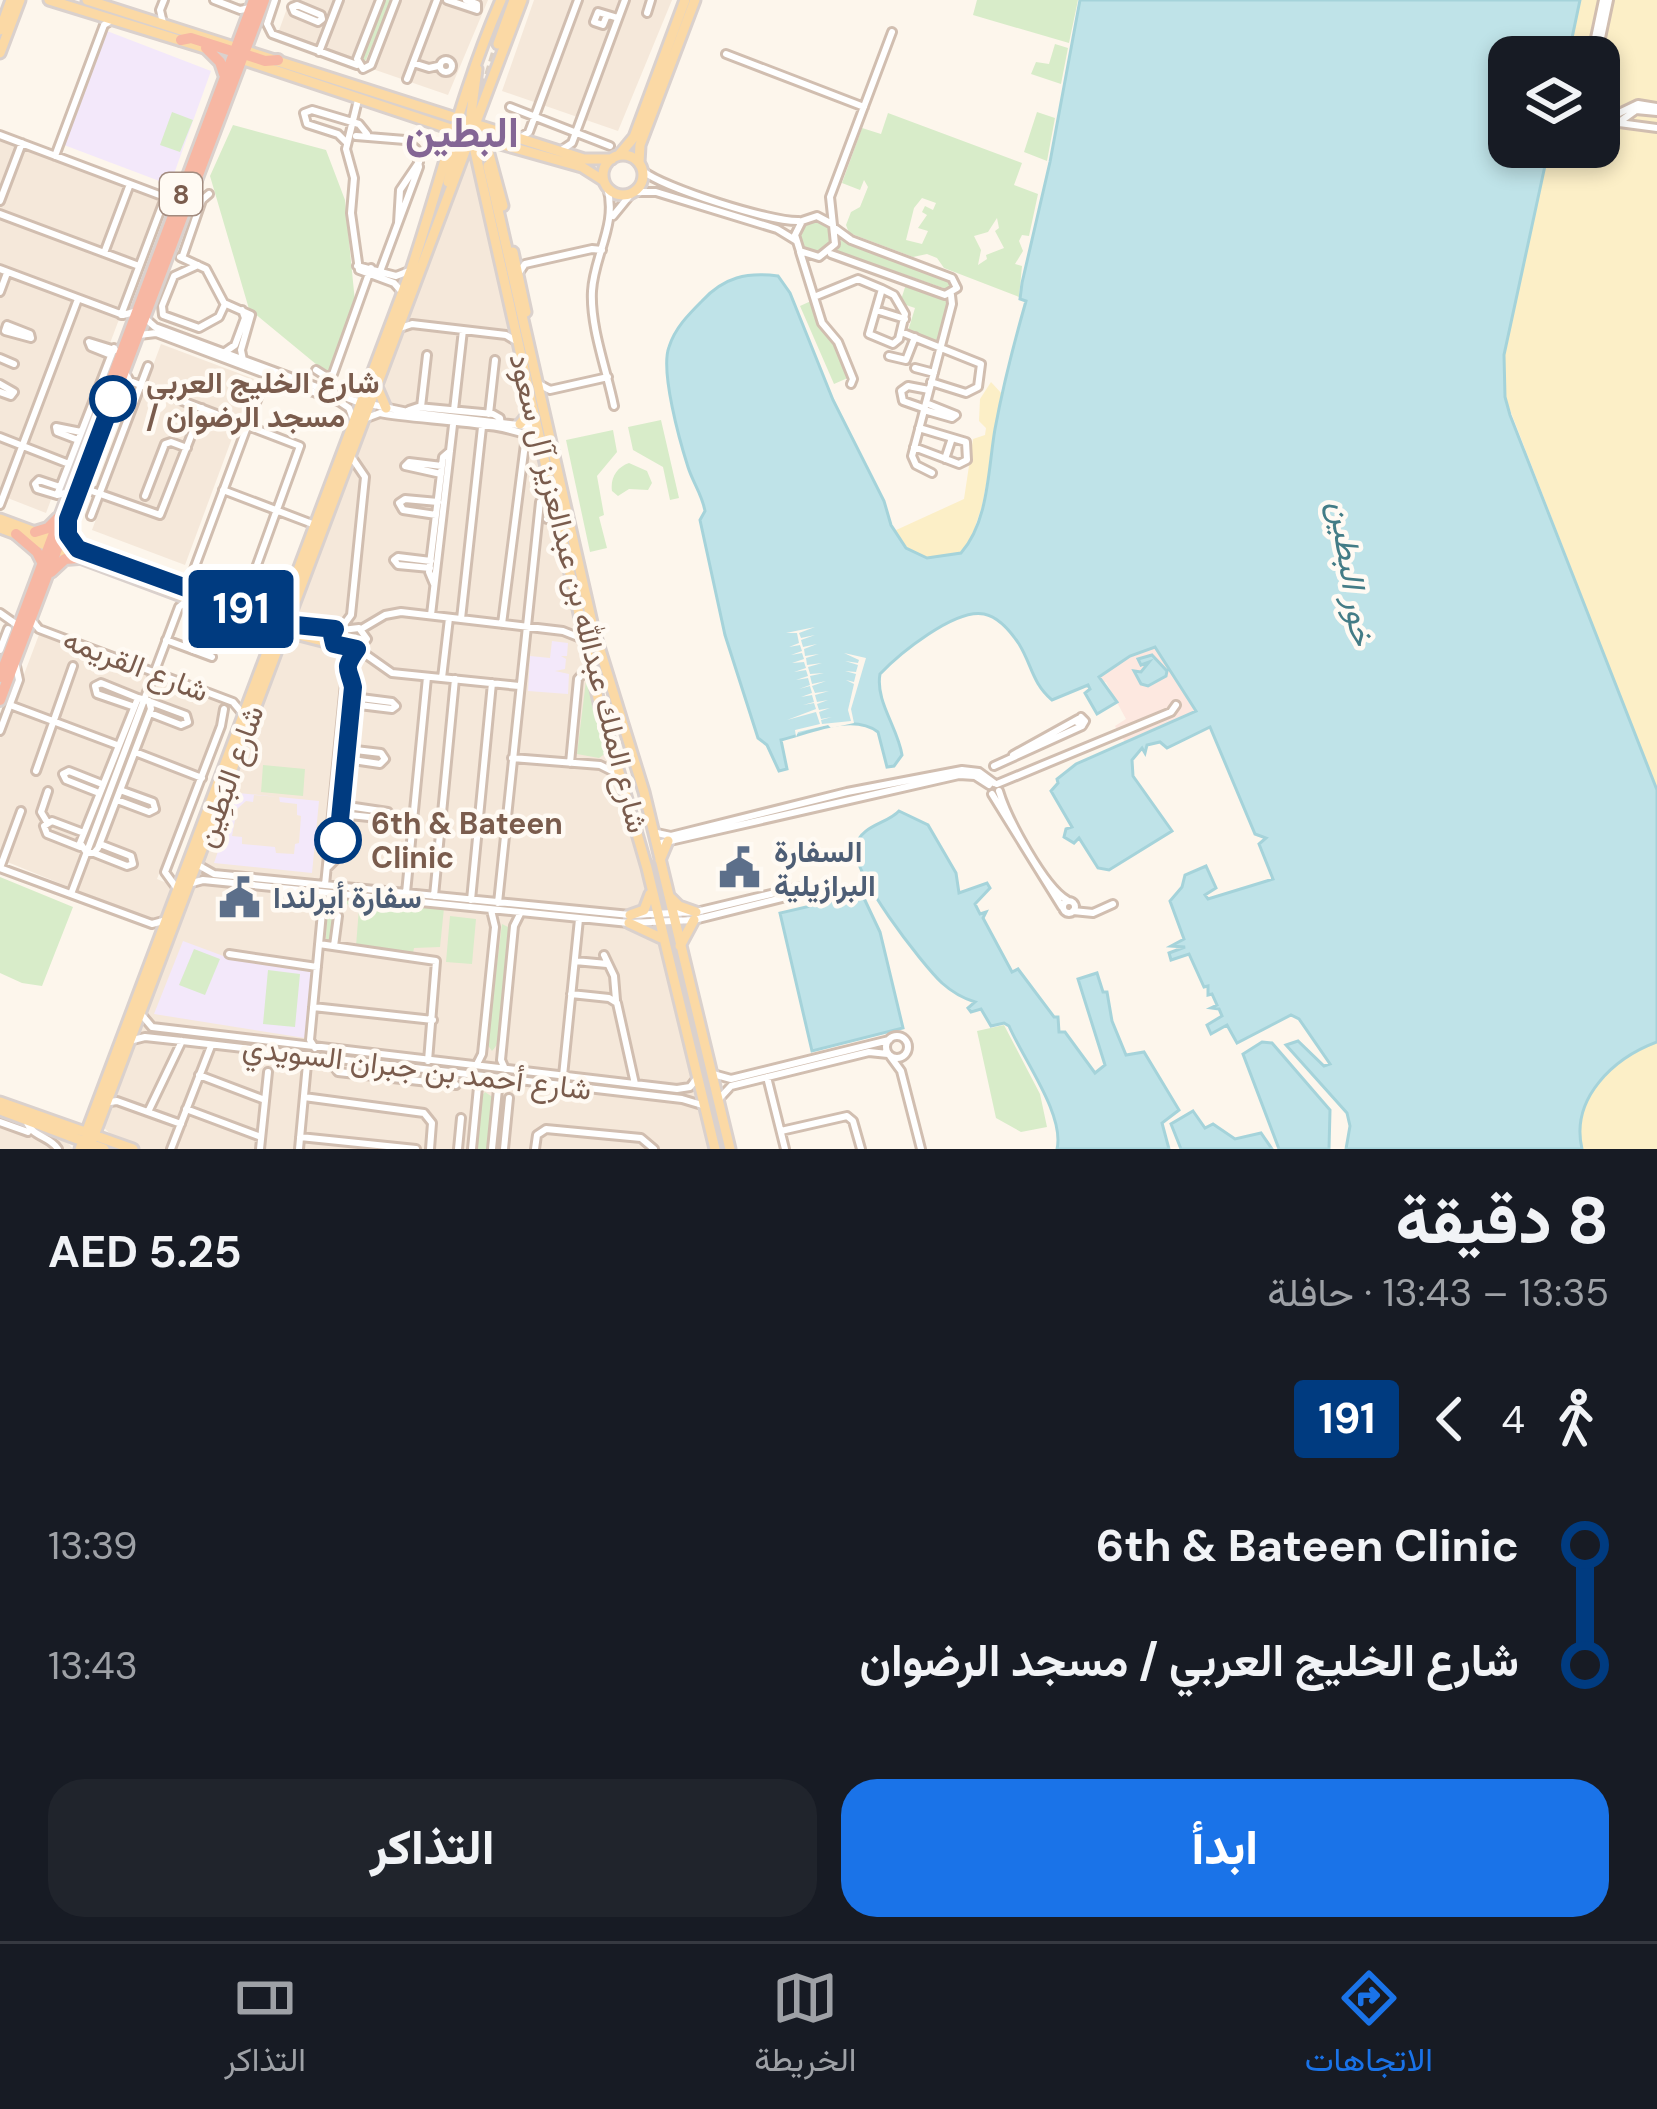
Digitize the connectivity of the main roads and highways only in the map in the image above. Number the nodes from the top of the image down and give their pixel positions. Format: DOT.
graph roads {
  1 [pos="50,0"];
  2 [pos="87,0"];
  3 [pos="501,0"];
  4 [pos="685,0"];
  5 [pos="695,0"];
  6 [pos="519,1"];
  7 [pos="15,2"];
  8 [pos="259,8"];
  9 [pos="0,30"];
  10 [pos="486,34"];
  11 [pos="181,40"];
  12 [pos="221,42"];
  13 [pos="498,44"];
  14 [pos="206,49"];
  15 [pos="0,53"];
  16 [pos="238,53"];
  17 [pos="268,60"];
  18 [pos="229,79"];
  19 [pos="360,93"];
  20 [pos="464,100"];
  21 [pos="483,104"];
  22 [pos="417,117"];
  23 [pos="438,118"];
  24 [pos="218,120"];
  25 [pos="465,127"];
  26 [pos="497,130"];
  27 [pos="524,140"];
  28 [pos="452,146"];
  29 [pos="475,151"];
  30 [pos="615,157"];
  31 [pos="491,164"];
  32 [pos="641,167"];
  33 [pos="606,184"];
  34 [pos="451,189"];
  35 [pos="483,190"];
  36 [pos="446,205"];
  37 [pos="141,313"];
  38 [pos="123,344"];
  39 [pos="536,382"];
  40 [pos="372,386"];
  41 [pos="349,399"];
  42 [pos="537,406"];
  43 [pos="386,410"];
  44 [pos="358,421"];
  45 [pos="520,424"];
  46 [pos="547,449"];
  47 [pos="70,498"];
  48 [pos="0,523"];
  49 [pos="35,532"];
  50 [pos="16,534"];
  51 [pos="55,544"];
  52 [pos="78,553"];
  53 [pos="45,570"];
  54 [pos="185,590"];
  55 [pos="290,603"];
  56 [pos="259,620"];
  57 [pos="281,627"];
  58 [pos="339,628"];
  59 [pos="301,632"];
  60 [pos="336,645"];
  61 [pos="272,648"];
  62 [pos="7,668"];
  63 [pos="5,703"];
  64 [pos="635,828"];
  65 [pos="662,842"];
  66 [pos="646,868"];
  67 [pos="180,884"];
  68 [pos="652,889"];
  69 [pos="668,893"];
  70 [pos="666,918"];
  71 [pos="664,944"];
  72 [pos="680,946"];
  73 [pos="687,974"];
  74 [pos="0,1106"];
  75 [pos="97,1117"];
  76 [pos="67,1131"];
  77 [pos="85,1143"];
  78 [pos="117,1144"];
  79 [pos="104,1149"];
  80 [pos="133,1149"];
  81 [pos="715,1149"];
  82 [pos="730,1149"];
  1 -- 11 [label="main road"];
  2 -- 12 [label="main road"];
  3 -- 10 [label="main road, شارع البَطِين"];
  4 -- 30 [label="main road"];
  5 -- 32 [label="main road"];
  6 -- 13 [label="main road, شارع البَطِين"];
  6 -- 21 [label="main road, شارع البَطِين"];
  7 -- 9 [label="main road"];
  7 -- 15 [label="main road"];
  8 -- 12 [label="highway"];
  8 -- 16 [label="highway, 8"];
  8 -- 16 [label="highway"];
  8 -- 17 [label="highway"];
  10 -- 20 [label="main road, شارع البَطِين"];
  10 -- 25 [label="main road, شارع الملك عبدالله بن عبدالعزيز آل سعود"];
  11 -- 14 [label="main road"];
  11 -- 16 [label="highway"];
  12 -- 16 [label="main road"];
  14 -- 16 [label="main road"];
  14 -- 18 [label="highway"];
  16 -- 17 [label="highway"];
  16 -- 17 [label="main road"];
  16 -- 18 [label="highway, 8"];
  16 -- 24 [label="highway"];
  17 -- 18 [label="highway"];
  17 -- 19 [label="main road"];
  17 -- 19 [label="main road"];
  18 -- 24 [label="highway, 8"];
  18 -- 37 [label="highway, 8"];
  19 -- 22 [label="main road"];
  19 -- 23 [label="main road"];
  20 -- 23 [label="main road"];
  20 -- 25 [label="main road, شارع البَطِين"];
  21 -- 25 [label="main road, شارع البَطِين"];
  21 -- 26 [label="main road"];
  22 -- 23 [label="main road"];
  22 -- 25 [label="main road"];
  23 -- 25 [label="main road"];
  23 -- 28 [label="main road"];
  24 -- 37 [label="highway, 8"];
  25 -- 26 [label="main road"];
  25 -- 27 [label="main road"];
  25 -- 28 [label="main road, شارع البَطِين"];
  25 -- 29 [label="main road, شارع الملك عبدالله بن عبدالعزيز آل سعود"];
  25 -- 34 [label="main road, شارع البَطِين"];
  25 -- 36 [label="main road"];
  26 -- 27 [label="main road"];
  27 -- 30 [label="main road"];
  27 -- 31 [label="main road"];
  27 -- 33 [label="main road"];
  28 -- 40 [label="main road, شارع البَطِين"];
  29 -- 31 [label="main road"];
  29 -- 35 [label="main road, شارع الملك عبدالله بن عبدالعزيز آل سعود"];
  30 -- 32 [label="main road"];
  30 -- 33 [label="main road"];
  31 -- 39 [label="main road, شارع الملك عبدالله بن عبدالعزيز آل سعود"];
  31 -- 39 [label="main road"];
  32 -- 33 [label="main road"];
  34 -- 35 [label="main road"];
  34 -- 36 [label="main road, شارع البَطِين"];
  35 -- 42 [label="main road, شارع الملك عبدالله بن عبدالعزيز آل سعود"];
  36 -- 40 [label="main road, شارع البَطِين"];
  37 -- 38 [label="highway, 8"];
  38 -- 47 [label="highway, 8"];
  38 -- 47 [label="highway, 8"];
  39 -- 42 [label="main road, شارع الملك عبدالله بن عبدالعزيز آل سعود"];
  40 -- 41 [label="main road"];
  40 -- 43 [label="main road"];
  40 -- 44 [label="main road, شارع البَطِين"];
  42 -- 45 [label="main road"];
  42 -- 46 [label="main road, شارع الملك عبدالله بن عبدالعزيز آل سعود"];
  42 -- 46 [label="main road, شارع الملك عبدالله بن عبدالعزيز آل سعود"];
  44 -- 55 [label="main road, شارع البَطِين"];
  44 -- 55 [label="main road, شارع البَطِين"];
  46 -- 64 [label="main road, شارع الملك عبدالله بن عبدالعزيز آل سعود"];
  46 -- 65 [label="main road, شارع الملك عبدالله بن عبدالعزيز آل سعود"];
  47 -- 49 [label="highway"];
  47 -- 51 [label="highway, 8"];
  47 -- 52 [label="highway"];
  48 -- 49 [label="main road"];
  48 -- 50 [label="main road"];
  49 -- 51 [label="main road"];
  50 -- 51 [label="main road"];
  50 -- 53 [label="highway"];
  51 -- 52 [label="main road"];
  51 -- 53 [label="highway, 8"];
  52 -- 53 [label="highway"];
  52 -- 54 [label="main road"];
  53 -- 62 [label="highway, 8"];
  54 -- 56 [label="main road"];
  54 -- 56 [label="main road"];
  55 -- 56 [label="main road"];
  55 -- 57 [label="main road, شارع البَطِين"];
  55 -- 59 [label="main road"];
  56 -- 57 [label="main road"];
  56 -- 61 [label="main road"];
  57 -- 59 [label="main road"];
  57 -- 61 [label="main road, شارع البَطِين"];
  58 -- 59 [label="main road"];
  59 -- 60 [label="main road"];
  59 -- 61 [label="main road"];
  61 -- 67 [label="main road, شارع البَطِين"];
  61 -- 67 [label="main road, شارع البَطِين"];
  62 -- 63 [label="highway, 8"];
  64 -- 65 [label="main road"];
  64 -- 66 [label="main road, شارع الملك عبدالله بن عبدالعزيز آل سعود"];
  65 -- 69 [label="main road, شارع الملك عبدالله بن عبدالعزيز آل سعود"];
  66 -- 68 [label="main road, شارع الملك عبدالله بن عبدالعزيز آل سعود"];
  66 -- 70 [label="main road"];
  67 -- 75 [label="main road, شارع البَطِين"];
  67 -- 75 [label="main road, شارع البَطِين"];
  68 -- 70 [label="main road, شارع الملك عبدالله بن عبدالعزيز آل سعود"];
  68 -- 71 [label="main road"];
  69 -- 70 [label="main road, شارع الملك عبدالله بن عبدالعزيز آل سعود"];
  69 -- 72 [label="main road"];
  70 -- 71 [label="main road, شارع الملك عبدالله بن عبدالعزيز آل سعود"];
  70 -- 72 [label="main road, شارع الملك عبدالله بن عبدالعزيز آل سعود"];
  70 -- 73 [label="main road"];
  71 -- 81 [label="main road, شارع الملك عبدالله بن عبدالعزيز آل سعود"];
  72 -- 73 [label="main road, شارع الملك عبدالله بن عبدالعزيز آل سعود"];
  73 -- 82 [label="main road, شارع الملك عبدالله بن عبدالعزيز آل سعود"];
  74 -- 76 [label="main road"];
  74 -- 76 [label="main road"];
  75 -- 76 [label="main road"];
  75 -- 77 [label="main road, شارع البَطِين"];
  75 -- 78 [label="main road"];
  76 -- 77 [label="main road"];
  76 -- 77 [label="main road"];
  77 -- 78 [label="main road"];
  77 -- 79 [label="main road"];
  78 -- 80 [label="main road"];
}
